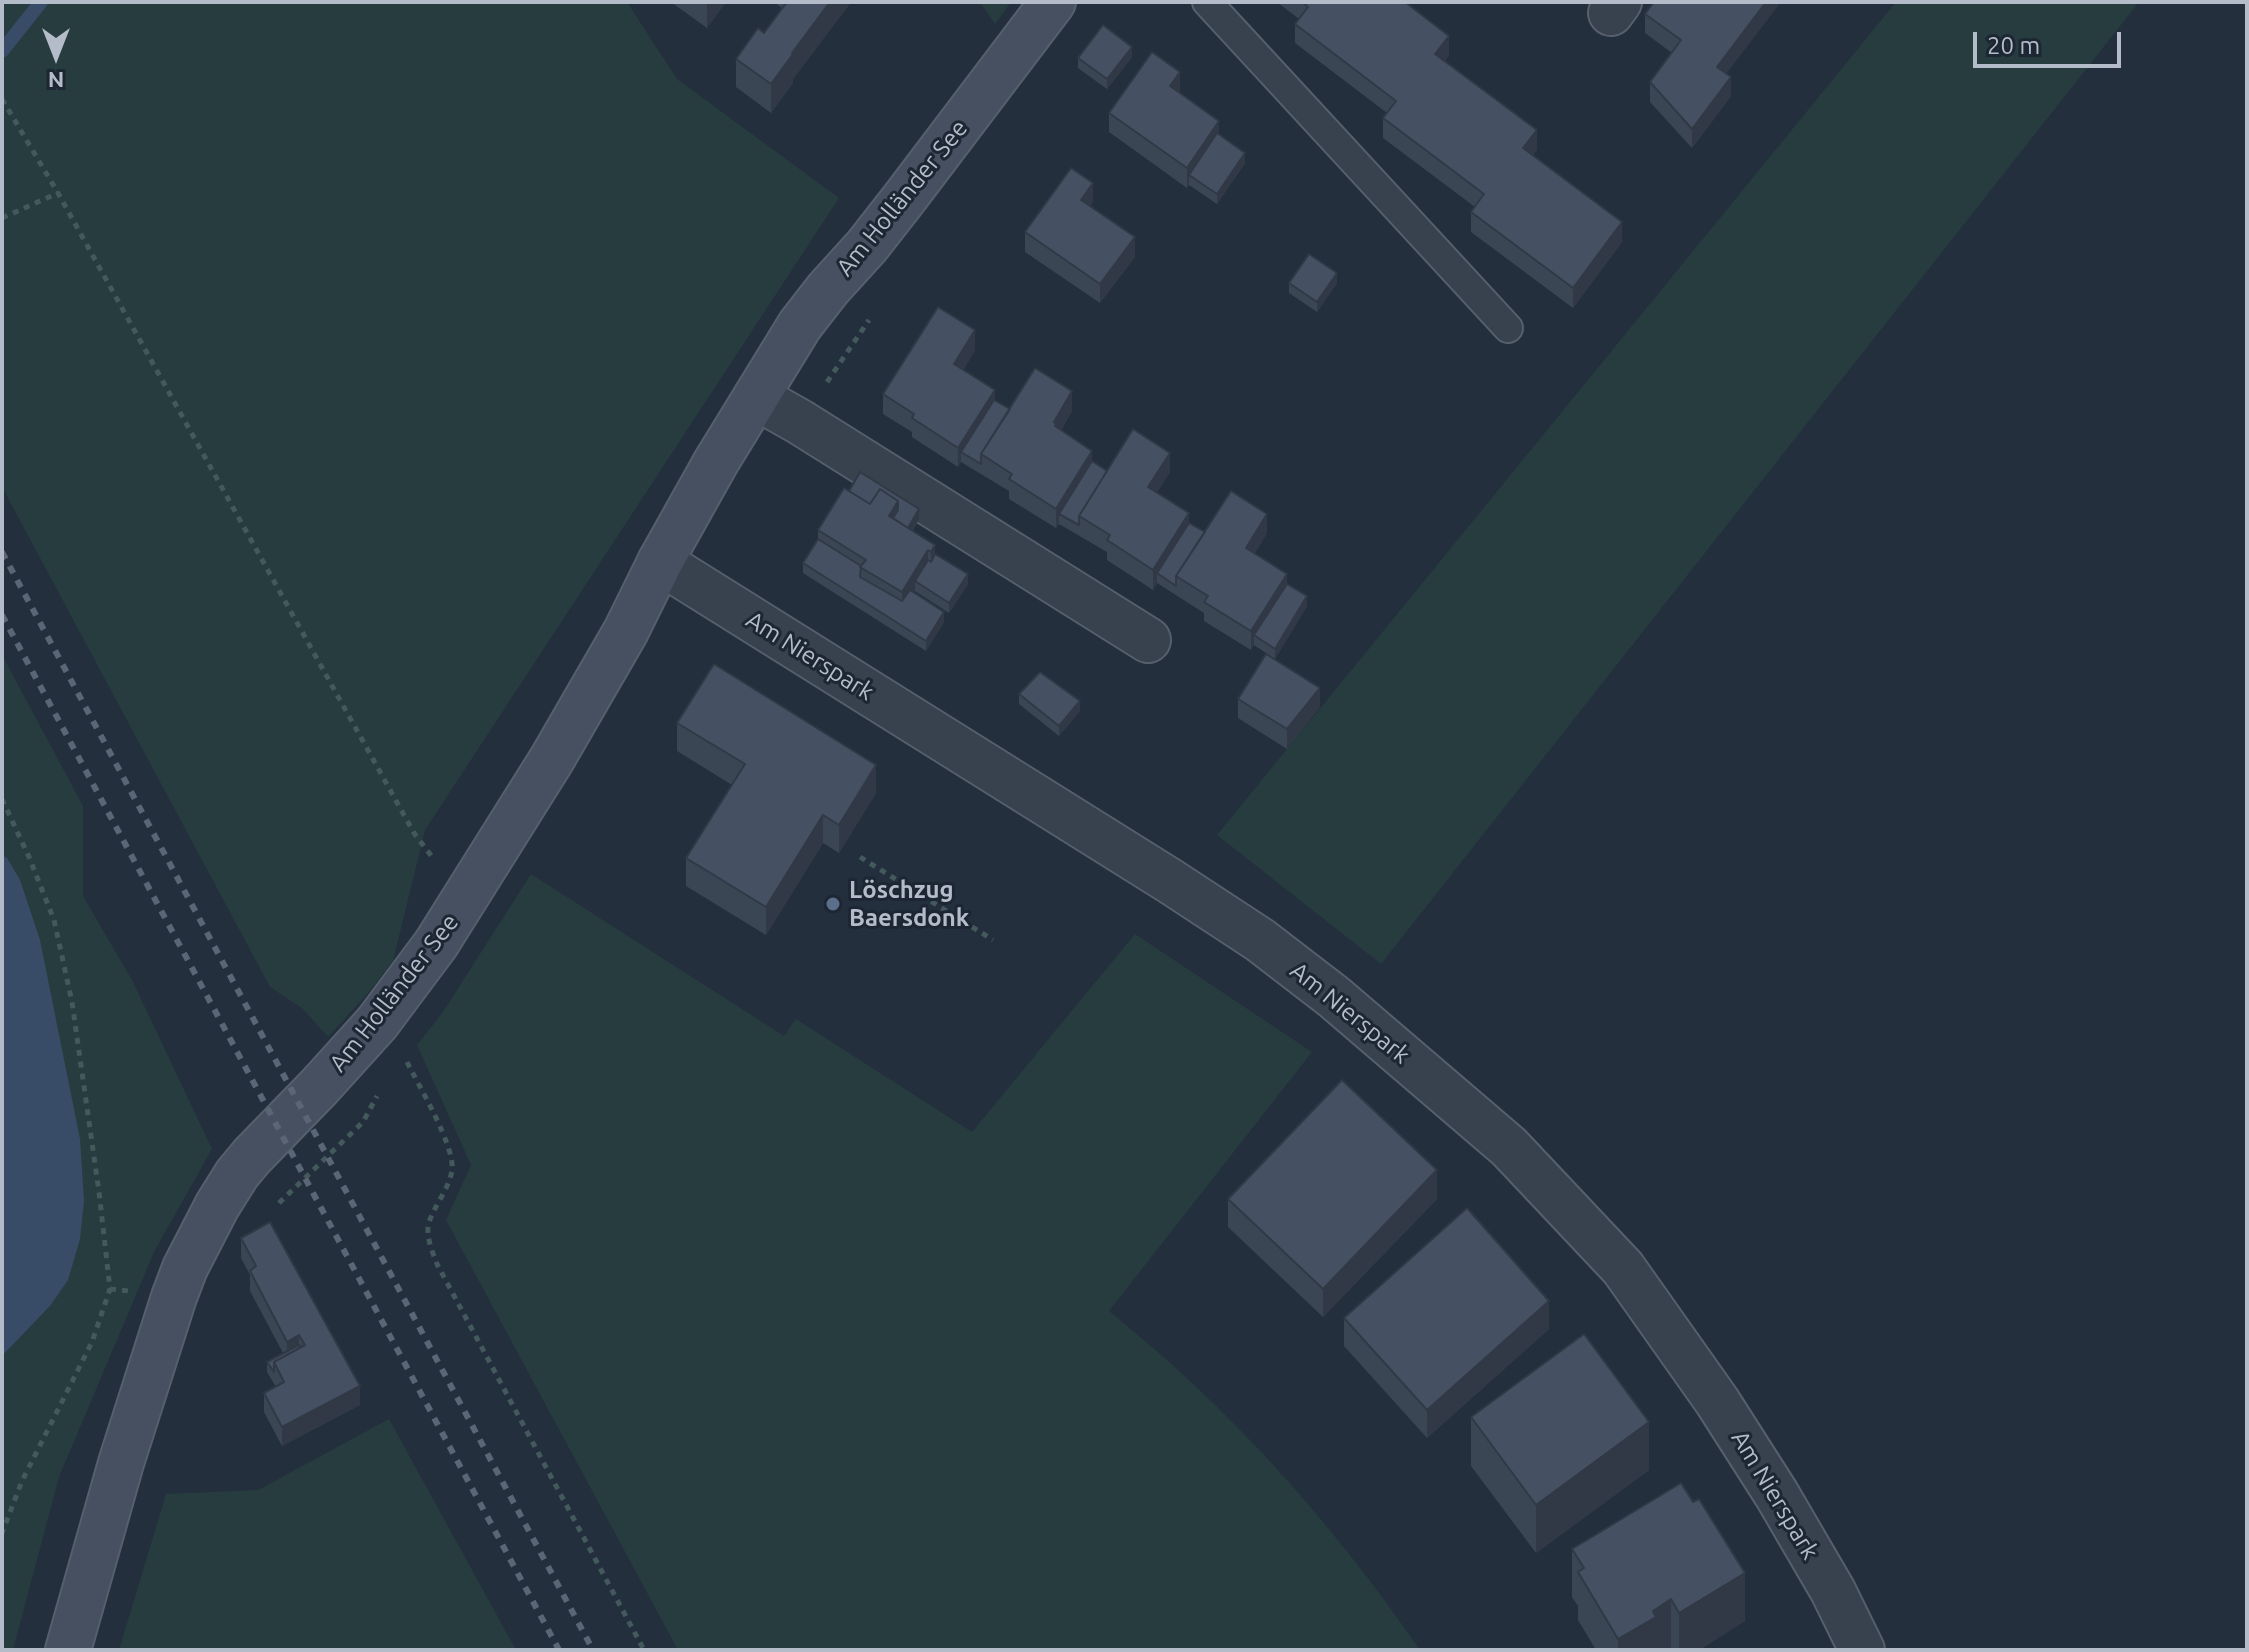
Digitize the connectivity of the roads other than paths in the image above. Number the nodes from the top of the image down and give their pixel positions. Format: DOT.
graph roads {
  1 [pos="1053,2"];
  2 [pos="1207,2"];
  3 [pos="1508,328"];
  4 [pos="756,397"];
  5 [pos="660,562"];
  6 [pos="1148,640"];
  7 [pos="68,1650"];
  8 [pos="1862,1650"];
  1 -- 4 [label="street, Am Holländer See"];
  2 -- 3 [label="lane"];
  4 -- 5 [label="street, Am Holländer See"];
  4 -- 6 [label="street"];
  5 -- 7 [label="street, Am Holländer See"];
  5 -- 8 [label="street, Am Nierspark"];
}
